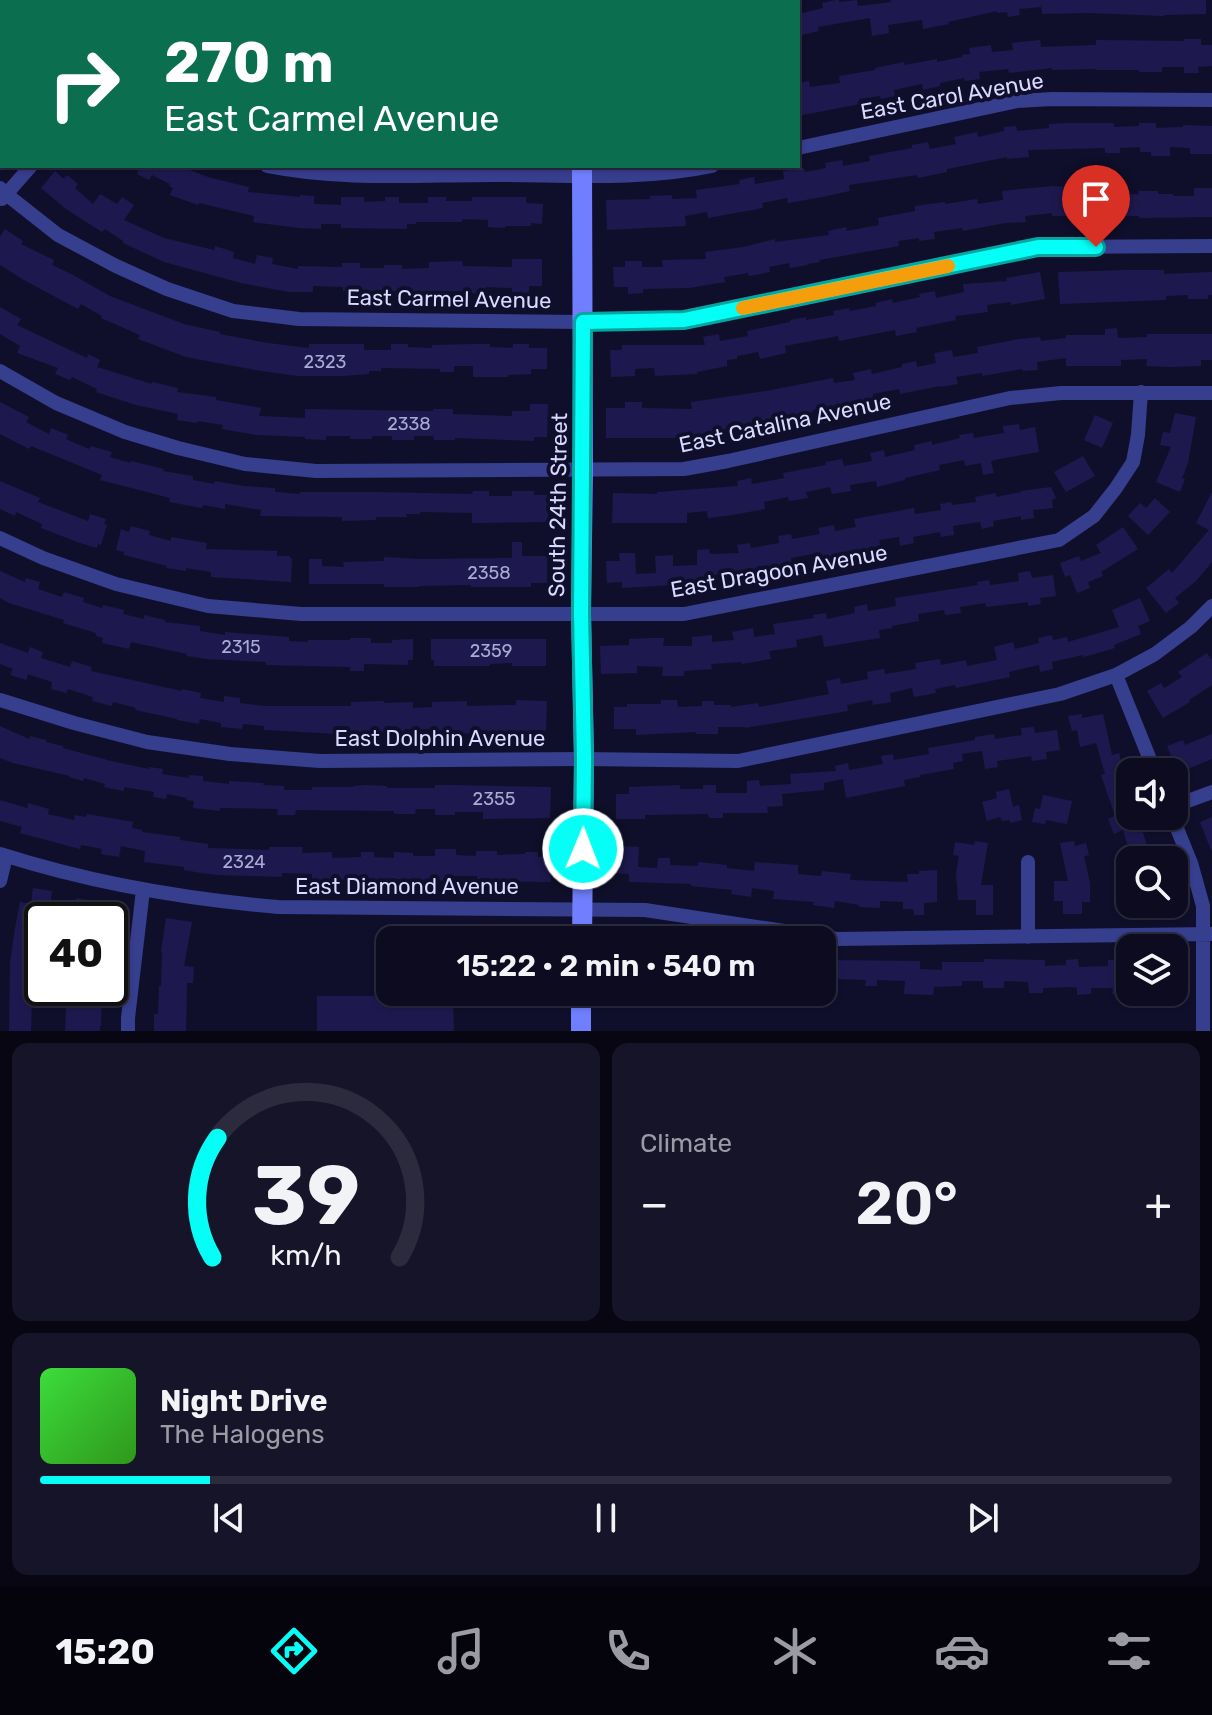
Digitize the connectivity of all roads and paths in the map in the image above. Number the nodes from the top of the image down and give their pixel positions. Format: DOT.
graph roads {
  1 [pos="1212,100"];
  2 [pos="800,148"];
  3 [pos="29,168"];
  4 [pos="276,168"];
  5 [pos="699,168"];
  6 [pos="582,171"];
  7 [pos="2,194"];
  8 [pos="1212,246"];
  9 [pos="583,322"];
  10 [pos="0,371"];
  11 [pos="1141,392"];
  12 [pos="1212,393"];
  13 [pos="583,470"];
  14 [pos="0,538"];
  15 [pos="1212,606"];
  16 [pos="581,613"];
  17 [pos="1116,675"];
  18 [pos="0,700"];
  19 [pos="1149,758"];
  20 [pos="584,759"];
  21 [pos="1212,792"];
  22 [pos="1188,801"];
  23 [pos="1178,830"];
  24 [pos="3,855"];
  25 [pos="1028,862"];
  26 [pos="0,881"];
  27 [pos="143,890"];
  28 [pos="582,909"];
  29 [pos="582,926"];
  30 [pos="1207,934"];
  31 [pos="1028,937"];
  32 [pos="581,1006"];
  33 [pos="128,1031"];
  34 [pos="581,1031"];
  35 [pos="1203,1031"];
  1 -- 2 [label="street, East Carol Avenue"];
  3 -- 7 [label="street"];
  4 -- 6 [label="street"];
  5 -- 6 [label="street"];
  6 -- 9 [label="street, South 24th Street"];
  7 -- 9 [label="street, East Carmel Avenue"];
  8 -- 9 [label="street, East Carmel Avenue"];
  9 -- 13 [label="street, South 24th Street"];
  10 -- 13 [label="street, East Catalina Avenue"];
  11 -- 12 [label="street, East Catalina Avenue"];
  11 -- 13 [label="street, East Catalina Avenue"];
  11 -- 16 [label="street, East Dragoon Avenue"];
  13 -- 16 [label="street, South 24th Street"];
  14 -- 16 [label="street, East Dragoon Avenue"];
  15 -- 17 [label="street, East Dolphin Avenue"];
  16 -- 20 [label="street, South 24th Street"];
  17 -- 19 [label="street"];
  17 -- 20 [label="street, East Dolphin Avenue"];
  18 -- 20 [label="street, East Dolphin Avenue"];
  20 -- 28 [label="street, South 24th Street"];
  21 -- 22 [label="street"];
  23 -- 30 [label="street"];
  24 -- 26 [label="street"];
  24 -- 27 [label="street, East Diamond Avenue"];
  25 -- 31 [label="street"];
  27 -- 28 [label="street, East Diamond Avenue"];
  27 -- 33 [label="street"];
  28 -- 29 [label="street, South 24th Street"];
  28 -- 31 [label="street, East Diamond Avenue"];
  30 -- 31 [label="street, East Diamond Avenue"];
  30 -- 35 [label="street"];
  32 -- 34 [label="street"];
}
